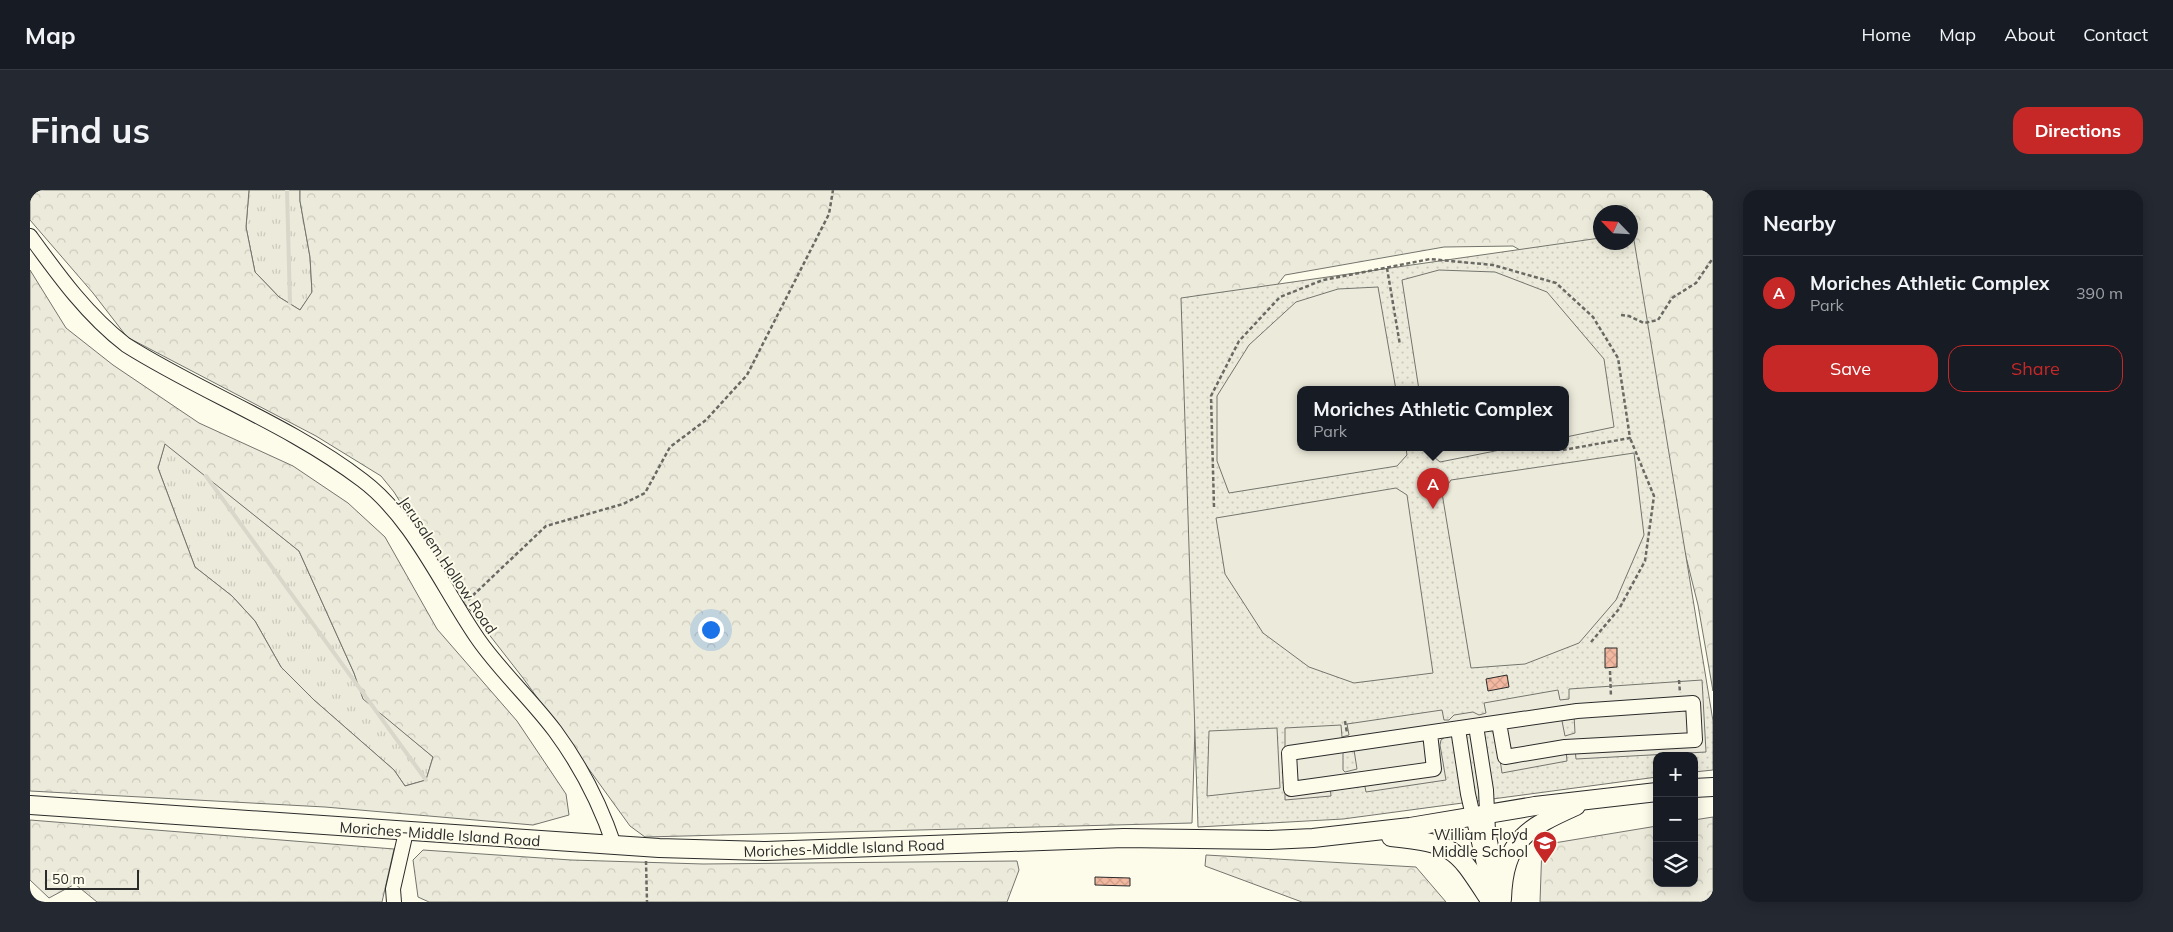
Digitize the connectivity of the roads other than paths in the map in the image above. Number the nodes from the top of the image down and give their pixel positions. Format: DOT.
graph roads {
  1 [pos="30,236"];
  2 [pos="1500,723"];
  3 [pos="1476,726"];
  4 [pos="1458,729"];
  5 [pos="1430,733"];
  6 [pos="1713,787"];
  7 [pos="1698,788"];
  8 [pos="1653,792"];
  9 [pos="1594,798"];
  10 [pos="30,805"];
  11 [pos="1480,815"];
  12 [pos="406,832"];
  13 [pos="1361,834"];
  14 [pos="614,846"];
  15 [pos="1498,901"];
  16 [pos="394,902"];
  1 -- 14 [label="street, Jerusalem Hollow Road"];
  2 -- 2 [label="street"];
  2 -- 3 [label="street"];
  3 -- 4 [label="street"];
  3 -- 11 [label="street"];
  4 -- 5 [label="street"];
  4 -- 11 [label="street"];
  5 -- 5 [label="street"];
  6 -- 7 [label="main road"];
  8 -- 9 [label="main road, Moriches-Middle Island Road"];
  9 -- 11 [label="main road, Moriches-Middle Island Road"];
  9 -- 15 [label="main road"];
  10 -- 12 [label="main road, Moriches-Middle Island Road"];
  11 -- 13 [label="main road, Moriches-Middle Island Road"];
  11 -- 15 [label="street"];
  12 -- 14 [label="main road, Moriches-Middle Island Road"];
  12 -- 16 [label="street"];
  13 -- 14 [label="main road, Moriches-Middle Island Road"];
  13 -- 15 [label="main road"];
}
